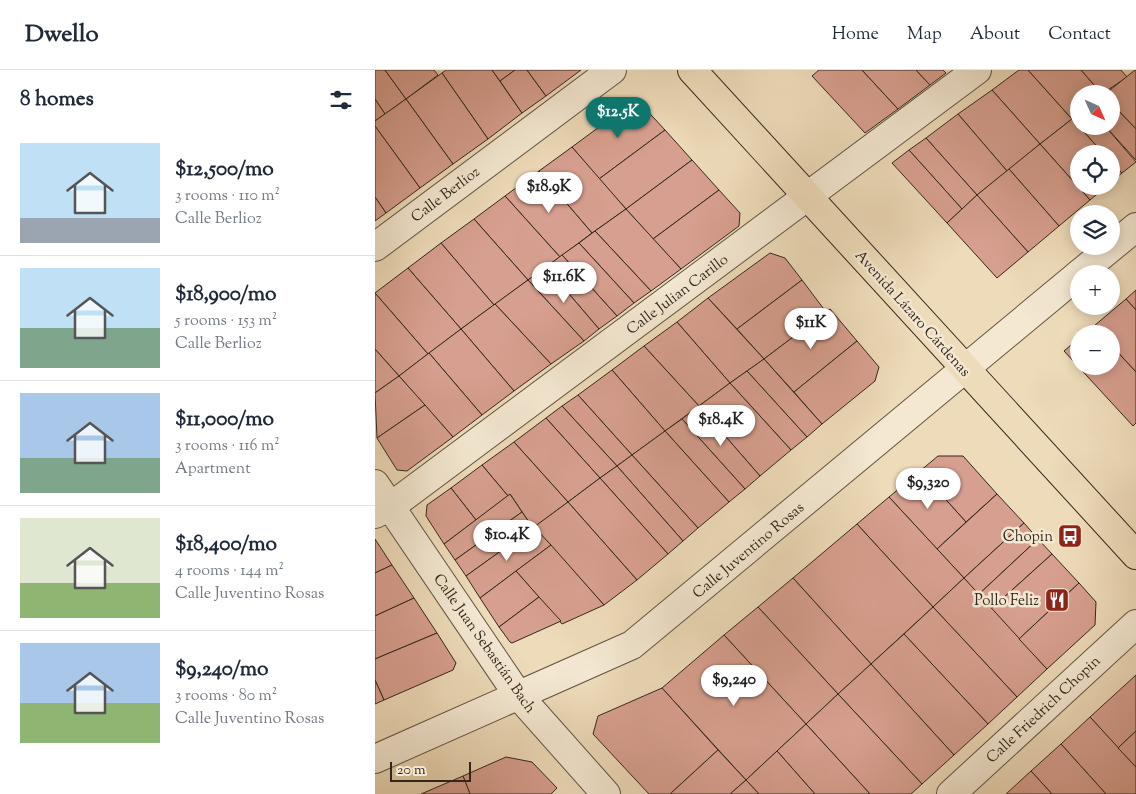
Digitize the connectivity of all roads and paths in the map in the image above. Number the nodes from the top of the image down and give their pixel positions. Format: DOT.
graph roads {
  1 [pos="612,70"];
  2 [pos="691,70"];
  3 [pos="977,70"];
  4 [pos="807,197"];
  5 [pos="1136,227"];
  6 [pos="375,247"];
  7 [pos="1090,265"];
  8 [pos="1070,282"];
  9 [pos="964,370"];
  10 [pos="375,484"];
  11 [pos="383,510"];
  12 [pos="1136,555"];
  13 [pos="1136,624"];
  14 [pos="518,695"];
  15 [pos="375,758"];
  16 [pos="606,794"];
  17 [pos="951,794"];
  1 -- 6 [label="street, Calle Berlioz"];
  2 -- 4 [label="main road, Avenida Lázaro Cárdenas"];
  3 -- 4 [label="street, Calle Julian Carillo"];
  4 -- 9 [label="main road, Avenida Lázaro Cárdenas"];
  4 -- 11 [label="street, Calle Julian Carillo"];
  5 -- 7 [label="street, Calle Juventino Rosas"];
  8 -- 9 [label="street, Calle Juventino Rosas"];
  9 -- 12 [label="main road, Avenida Lázaro Cárdenas"];
  9 -- 14 [label="street, Calle Juventino Rosas"];
  10 -- 11 [label="street, Calle Juan Sebastián Bach"];
  11 -- 14 [label="street, Calle Juan Sebastián Bach"];
  13 -- 17 [label="street, Calle Friedrich Chopin"];
  14 -- 15 [label="street, Calle Juventino Rosas"];
  14 -- 16 [label="street, Calle Juan Sebastián Bach"];
}
